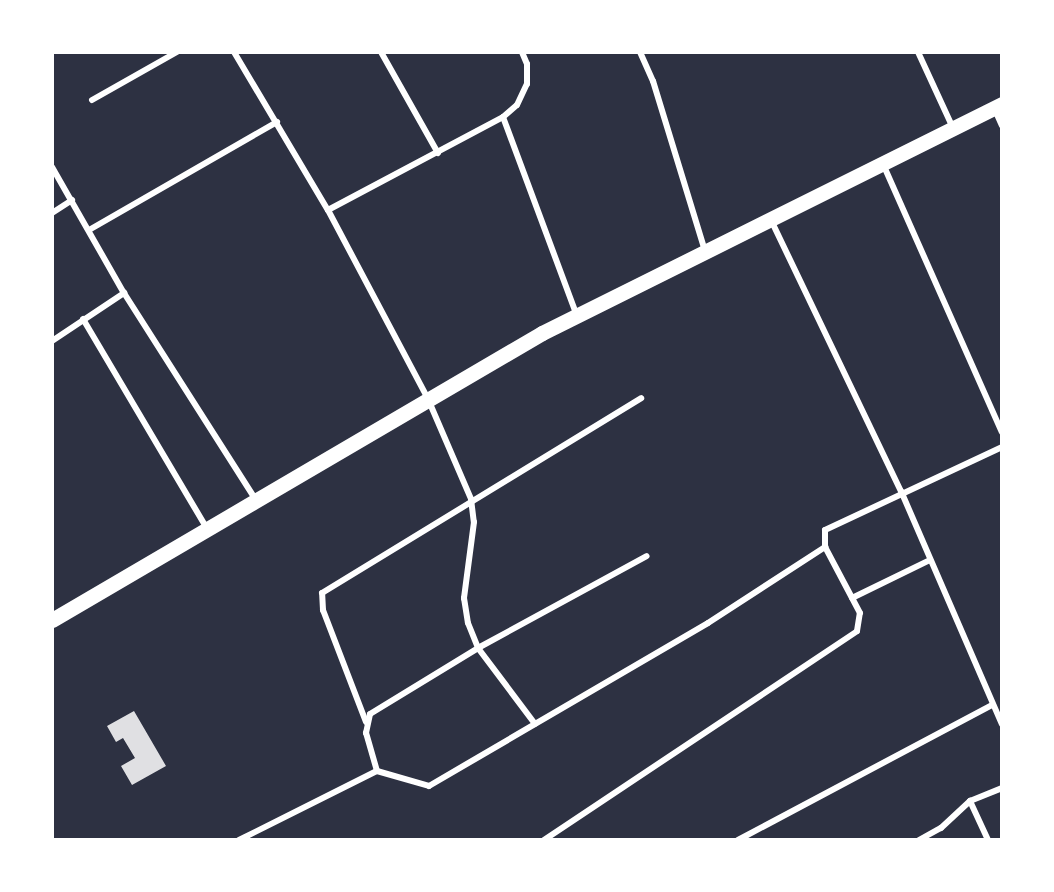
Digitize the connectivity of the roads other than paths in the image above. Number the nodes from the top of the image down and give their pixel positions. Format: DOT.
graph roads {
  1 [pos="177,52"];
  2 [pos="234,52"];
  3 [pos="381,52"];
  4 [pos="522,52"];
  5 [pos="640,52"];
  6 [pos="918,52"];
  7 [pos="93,100"];
  8 [pos="998,106"];
  9 [pos="503,117"];
  10 [pos="277,122"];
  11 [pos="1002,126"];
  12 [pos="953,128"];
  13 [pos="438,153"];
  14 [pos="883,163"];
  15 [pos="52,167"];
  16 [pos="72,201"];
  17 [pos="328,210"];
  18 [pos="52,213"];
  19 [pos="771,219"];
  20 [pos="89,230"];
  21 [pos="706,252"];
  22 [pos="124,293"];
  23 [pos="578,316"];
  24 [pos="83,320"];
  25 [pos="52,340"];
  26 [pos="641,398"];
  27 [pos="428,399"];
  28 [pos="1002,432"];
  29 [pos="1002,447"];
  30 [pos="901,491"];
  31 [pos="255,499"];
  32 [pos="471,499"];
  33 [pos="206,527"];
  34 [pos="825,547"];
  35 [pos="647,556"];
  36 [pos="930,560"];
  37 [pos="852,598"];
  38 [pos="52,620"];
  39 [pos="478,648"];
  40 [pos="992,705"];
  41 [pos="366,722"];
  42 [pos="535,724"];
  43 [pos="1002,724"];
  44 [pos="377,771"];
  45 [pos="1002,788"];
  46 [pos="970,801"];
  47 [pos="239,840"];
  48 [pos="544,840"];
  49 [pos="738,840"];
  50 [pos="919,840"];
  51 [pos="988,840"];
  1 -- 7 [label="street"];
  2 -- 10 [label="street"];
  3 -- 13 [label="street"];
  4 -- 9 [label="street"];
  5 -- 21 [label="street"];
  6 -- 12 [label="street"];
  8 -- 11 [label="street"];
  8 -- 12 [label="main road"];
  9 -- 13 [label="street"];
  9 -- 23 [label="street"];
  10 -- 17 [label="street"];
  10 -- 20 [label="street"];
  12 -- 14 [label="main road"];
  13 -- 17 [label="street"];
  14 -- 19 [label="main road"];
  14 -- 28 [label="street"];
  15 -- 16 [label="street"];
  16 -- 18 [label="street"];
  16 -- 20 [label="street"];
  17 -- 27 [label="street"];
  19 -- 21 [label="main road"];
  19 -- 30 [label="street"];
  20 -- 22 [label="street"];
  21 -- 23 [label="main road"];
  22 -- 24 [label="street"];
  22 -- 31 [label="street"];
  23 -- 27 [label="main road"];
  24 -- 25 [label="street"];
  24 -- 33 [label="street"];
  26 -- 32 [label="street"];
  27 -- 31 [label="main road"];
  27 -- 32 [label="street"];
  29 -- 30 [label="street"];
  30 -- 34 [label="street"];
  30 -- 36 [label="street"];
  31 -- 33 [label="main road"];
  32 -- 39 [label="street"];
  32 -- 41 [label="street"];
  33 -- 38 [label="main road"];
  34 -- 37 [label="street"];
  34 -- 42 [label="street"];
  35 -- 39 [label="street"];
  36 -- 37 [label="street"];
  36 -- 40 [label="street"];
  37 -- 48 [label="street"];
  39 -- 41 [label="street"];
  39 -- 42 [label="street"];
  40 -- 43 [label="street"];
  40 -- 49 [label="street"];
  41 -- 44 [label="street"];
  42 -- 44 [label="street"];
  44 -- 47 [label="street"];
  45 -- 46 [label="street"];
  46 -- 50 [label="street"];
  46 -- 51 [label="street"];
}
